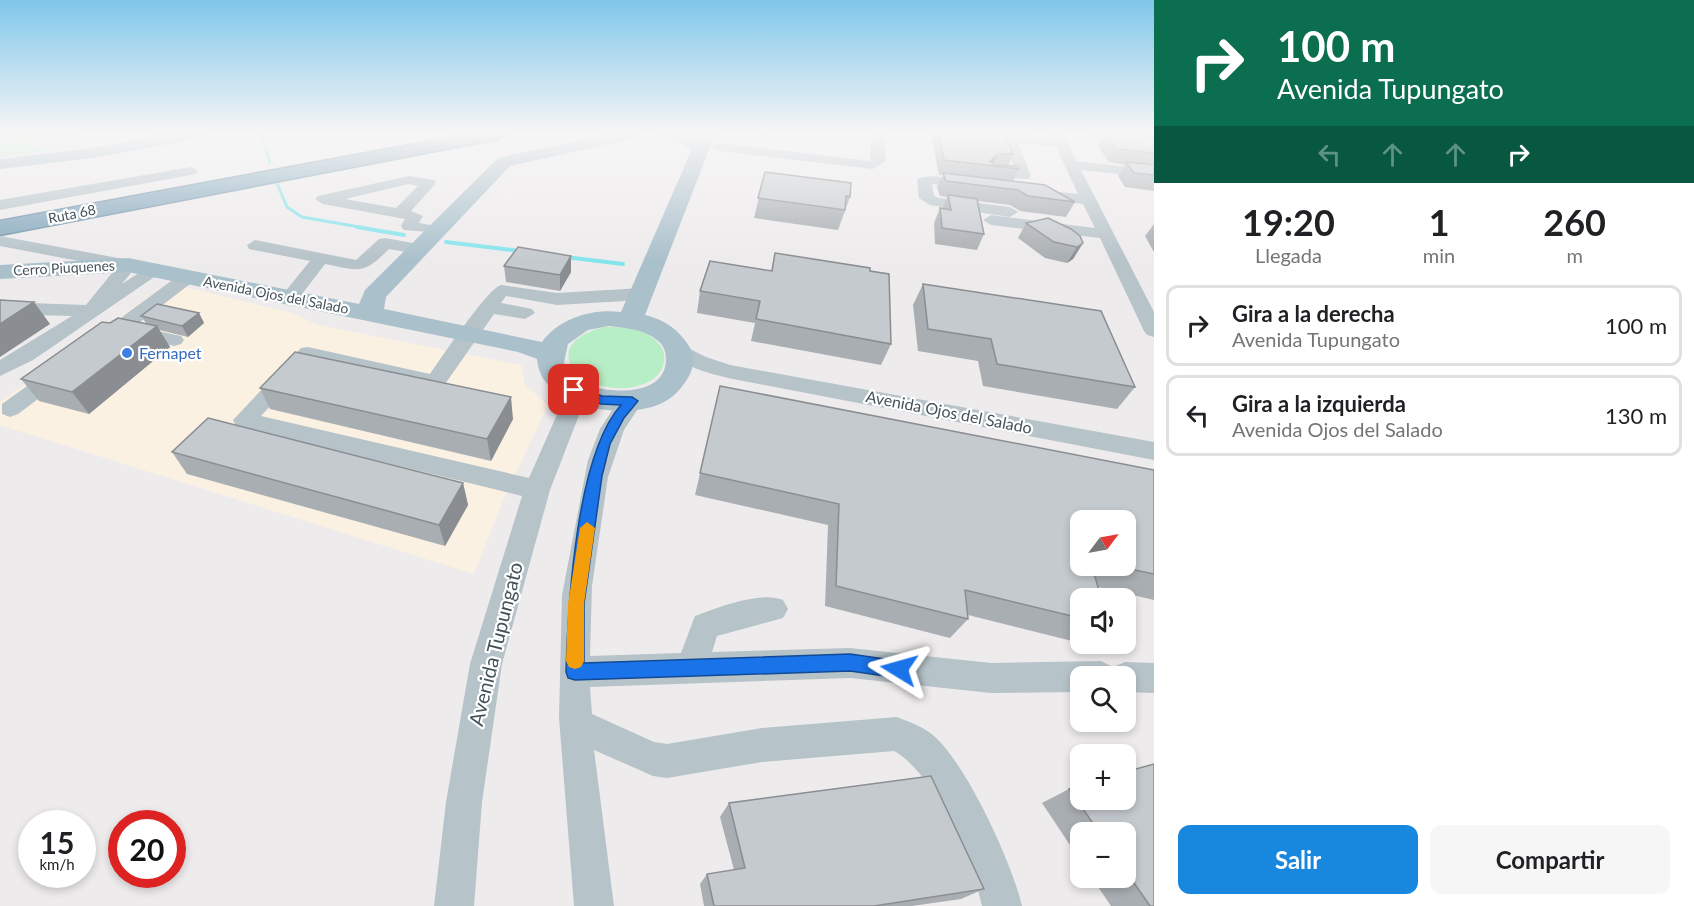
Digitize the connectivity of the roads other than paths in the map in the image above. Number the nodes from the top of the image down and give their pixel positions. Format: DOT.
graph roads {
  1 [pos="161,176"];
  2 [pos="241,176"];
  3 [pos="274,176"];
  4 [pos="490,176"];
  5 [pos="697,176"];
  6 [pos="709,176"];
  7 [pos="1077,176"];
  8 [pos="1089,200"];
  9 [pos="0,205"];
  10 [pos="918,208"];
  11 [pos="1010,212"];
  12 [pos="400,213"];
  13 [pos="0,221"];
  14 [pos="0,228"];
  15 [pos="437,230"];
  16 [pos="1106,234"];
  17 [pos="0,241"];
  18 [pos="255,245"];
  19 [pos="418,249"];
  20 [pos="321,258"];
  21 [pos="128,265"];
  22 [pos="154,270"];
  23 [pos="0,272"];
  24 [pos="188,277"];
  25 [pos="645,288"];
  26 [pos="289,298"];
  27 [pos="487,307"];
  28 [pos="0,308"];
  29 [pos="91,311"];
  30 [pos="525,313"];
  31 [pos="374,315"];
  32 [pos="631,319"];
  33 [pos="119,328"];
  34 [pos="1154,331"];
  35 [pos="468,334"];
  36 [pos="174,340"];
  37 [pos="92,349"];
  38 [pos="680,350"];
  39 [pos="550,355"];
  40 [pos="74,362"];
  41 [pos="0,369"];
  42 [pos="744,373"];
  43 [pos="675,381"];
  44 [pos="574,390"];
  45 [pos="632,401"];
  46 [pos="10,409"];
  47 [pos="1154,451"];
  48 [pos="537,489"];
  49 [pos="773,609"];
  50 [pos="694,668"];
  51 [pos="575,672"];
  52 [pos="1070,677"];
  53 [pos="1136,677"];
  54 [pos="1154,678"];
  55 [pos="577,725"];
  56 [pos="454,906"];
  57 [pos="594,906"];
  58 [pos="1002,906"];
  1 -- 9 [label="street"];
  2 -- 13 [label="highway, Ruta 68"];
  3 -- 14 [label="highway, Ruta 68"];
  4 -- 15 [label="main road"];
  5 -- 25 [label="main road"];
  6 -- 25 [label="main road"];
  7 -- 8 [label="street"];
  8 -- 11 [label="street"];
  8 -- 16 [label="street"];
  10 -- 16 [label="street"];
  12 -- 12 [label="street"];
  12 -- 15 [label="street"];
  15 -- 19 [label="main road"];
  16 -- 34 [label="street"];
  17 -- 21 [label="street, Avenida Ojos del Salado"];
  18 -- 20 [label="street"];
  19 -- 20 [label="street"];
  19 -- 31 [label="main road"];
  20 -- 26 [label="street"];
  21 -- 22 [label="main road, Avenida Ojos del Salado"];
  21 -- 23 [label="main road, Cerro Piuquenes"];
  21 -- 29 [label="street"];
  22 -- 24 [label="main road, Avenida Ojos del Salado"];
  22 -- 29 [label="street"];
  24 -- 26 [label="main road, Avenida Ojos del Salado"];
  24 -- 33 [label="street"];
  25 -- 27 [label="street"];
  25 -- 32 [label="main road"];
  26 -- 31 [label="main road, Avenida Ojos del Salado"];
  27 -- 30 [label="street"];
  27 -- 35 [label="street"];
  28 -- 29 [label="street"];
  29 -- 41 [label="street"];
  31 -- 35 [label="main road, Avenida Ojos del Salado"];
  32 -- 38 [label="main road, Avenida Ojos del Salado"];
  32 -- 39 [label="main road, Avenida Ojos del Salado"];
  33 -- 36 [label="street"];
  33 -- 37 [label="street"];
  35 -- 39 [label="main road, Avenida Ojos del Salado"];
  35 -- 48 [label="street"];
  38 -- 42 [label="street, Avenida Ojos del Salado"];
  38 -- 43 [label="main road"];
  39 -- 44 [label="main road, Avenida Ojos del Salado"];
  40 -- 46 [label="street"];
  42 -- 43 [label="street, Avenida Ojos del Salado"];
  42 -- 47 [label="street, Avenida Ojos del Salado"];
  43 -- 45 [label="main road, Avenida Ojos del Salado"];
  44 -- 45 [label="main road, Avenida Ojos del Salado"];
  44 -- 48 [label="street, Avenida Tupungato"];
  45 -- 51 [label="street"];
  48 -- 56 [label="street, Avenida Tupungato"];
  49 -- 50 [label="street"];
  50 -- 51 [label="street"];
  50 -- 52 [label="street"];
  51 -- 55 [label="street"];
  53 -- 54 [label="street"];
  55 -- 57 [label="street"];
  55 -- 58 [label="street"];
}
